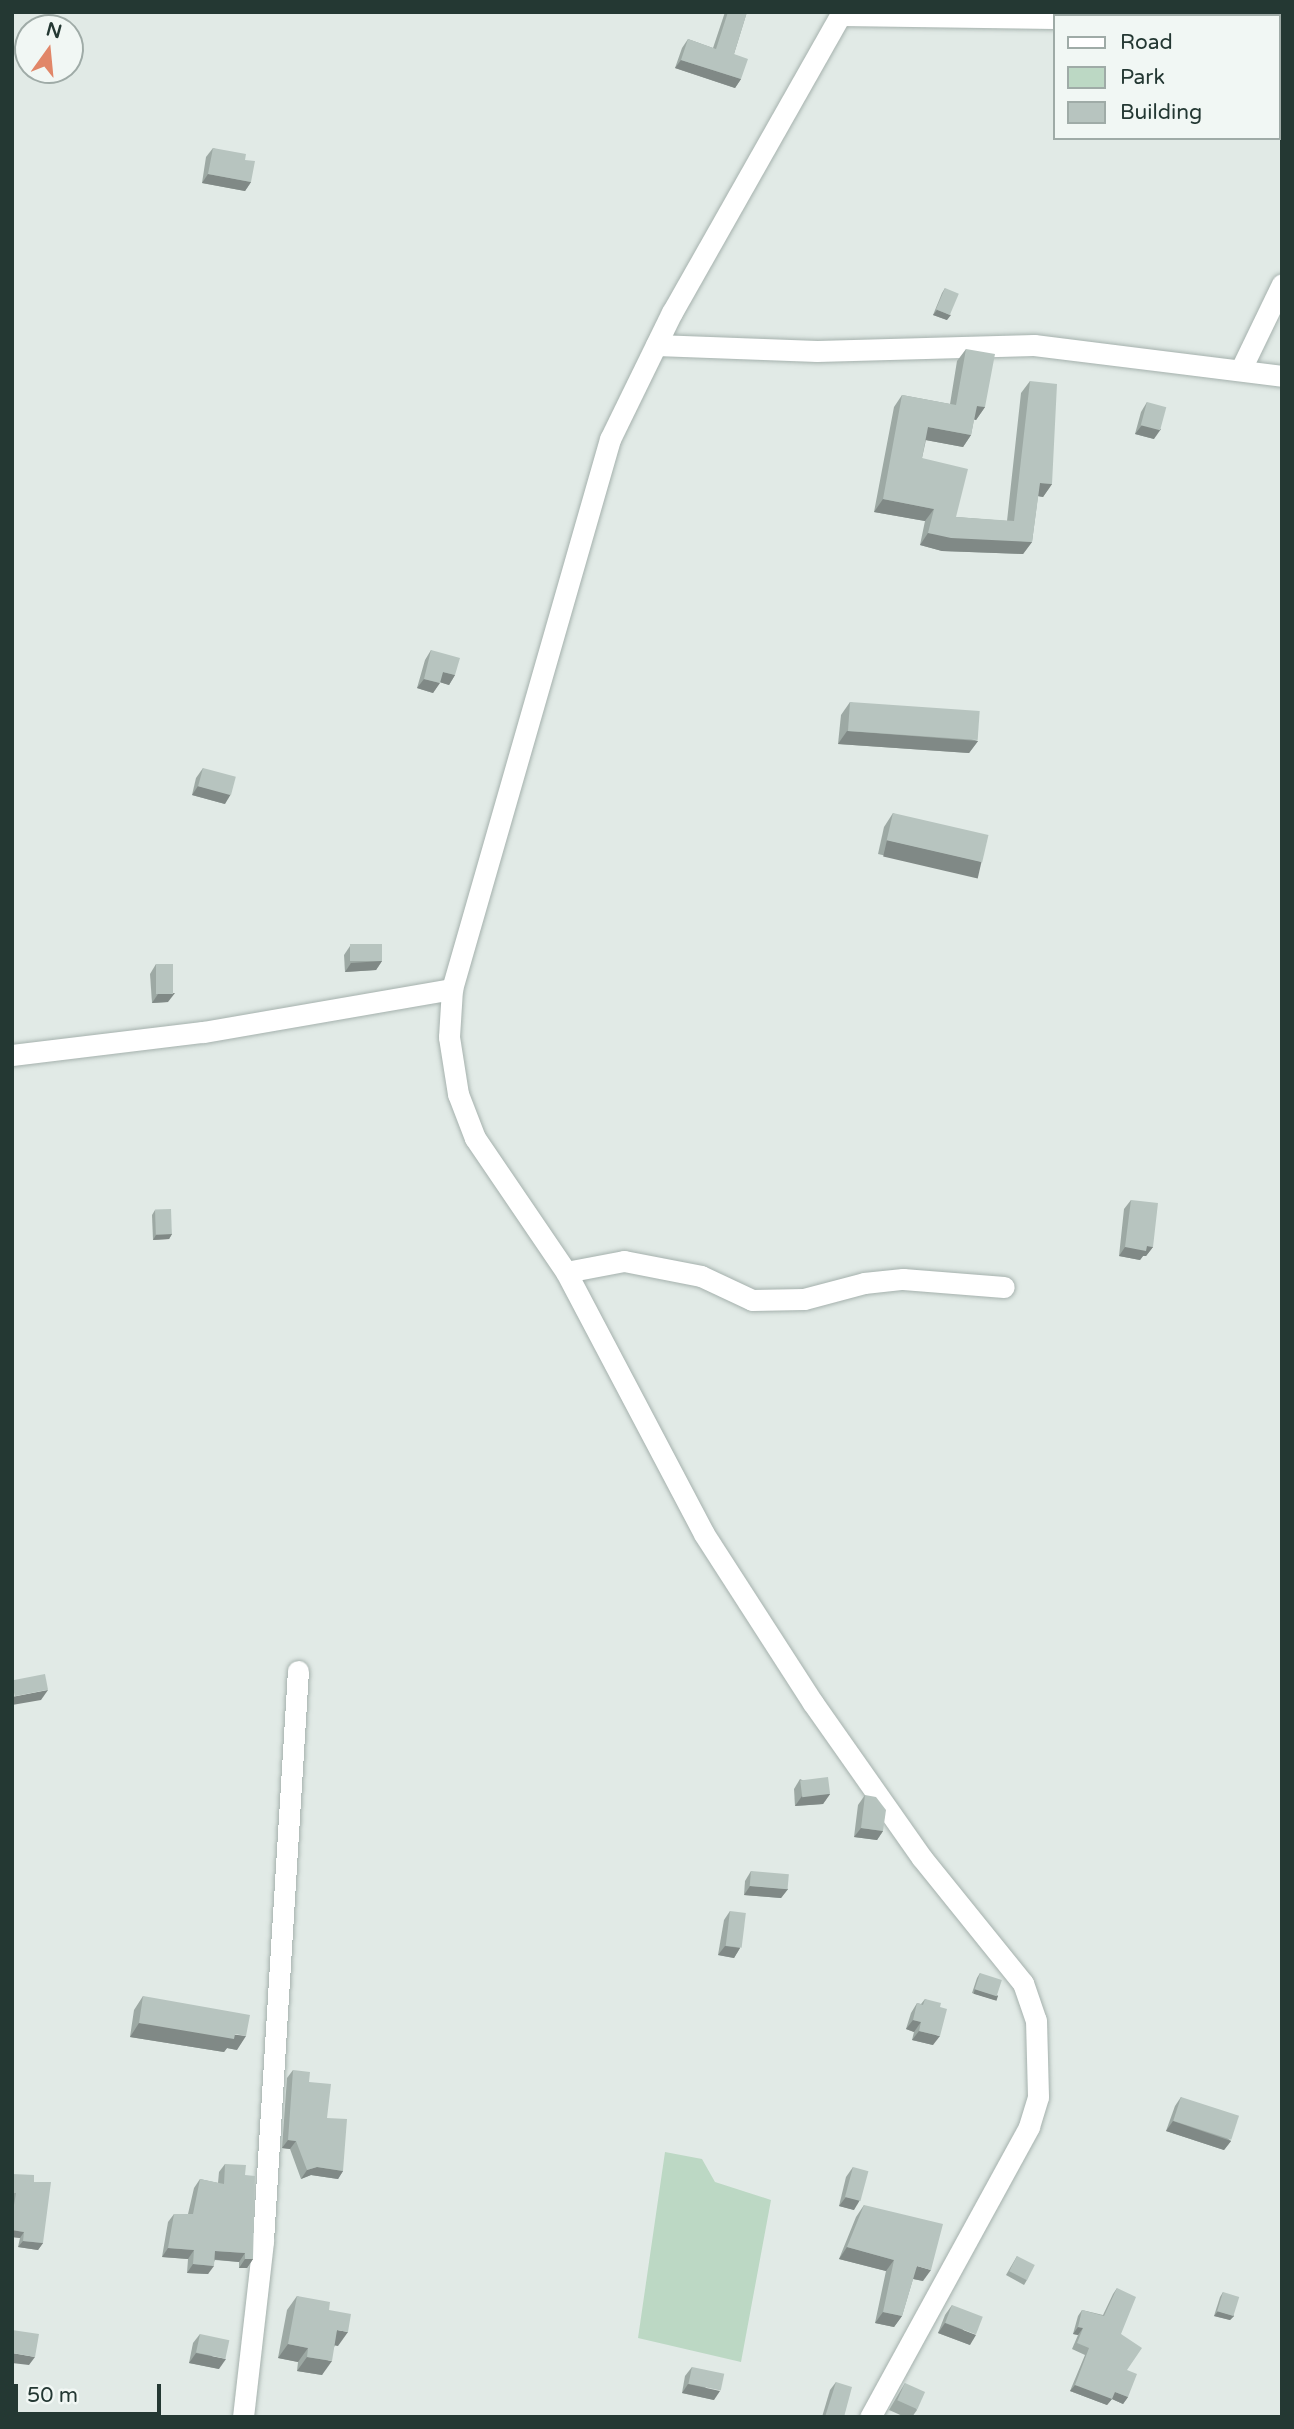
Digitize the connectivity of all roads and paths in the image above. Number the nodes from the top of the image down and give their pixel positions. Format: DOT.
graph roads {
  1 [pos="842,13"];
  2 [pos="1052,18"];
  3 [pos="1282,284"];
  4 [pos="656,345"];
  5 [pos="1241,369"];
  6 [pos="1282,376"];
  7 [pos="452,989"];
  8 [pos="12,1055"];
  9 [pos="566,1272"];
  10 [pos="1004,1287"];
  11 [pos="298,1671"];
  12 [pos="243,2417"];
  13 [pos="870,2417"];
  1 -- 2 [label="street"];
  1 -- 4 [label="street"];
  3 -- 5 [label="street"];
  4 -- 5 [label="street"];
  4 -- 7 [label="street"];
  5 -- 6 [label="street"];
  7 -- 8 [label="street"];
  7 -- 9 [label="street"];
  9 -- 10 [label="street"];
  9 -- 13 [label="street"];
  11 -- 12 [label="street"];
}
